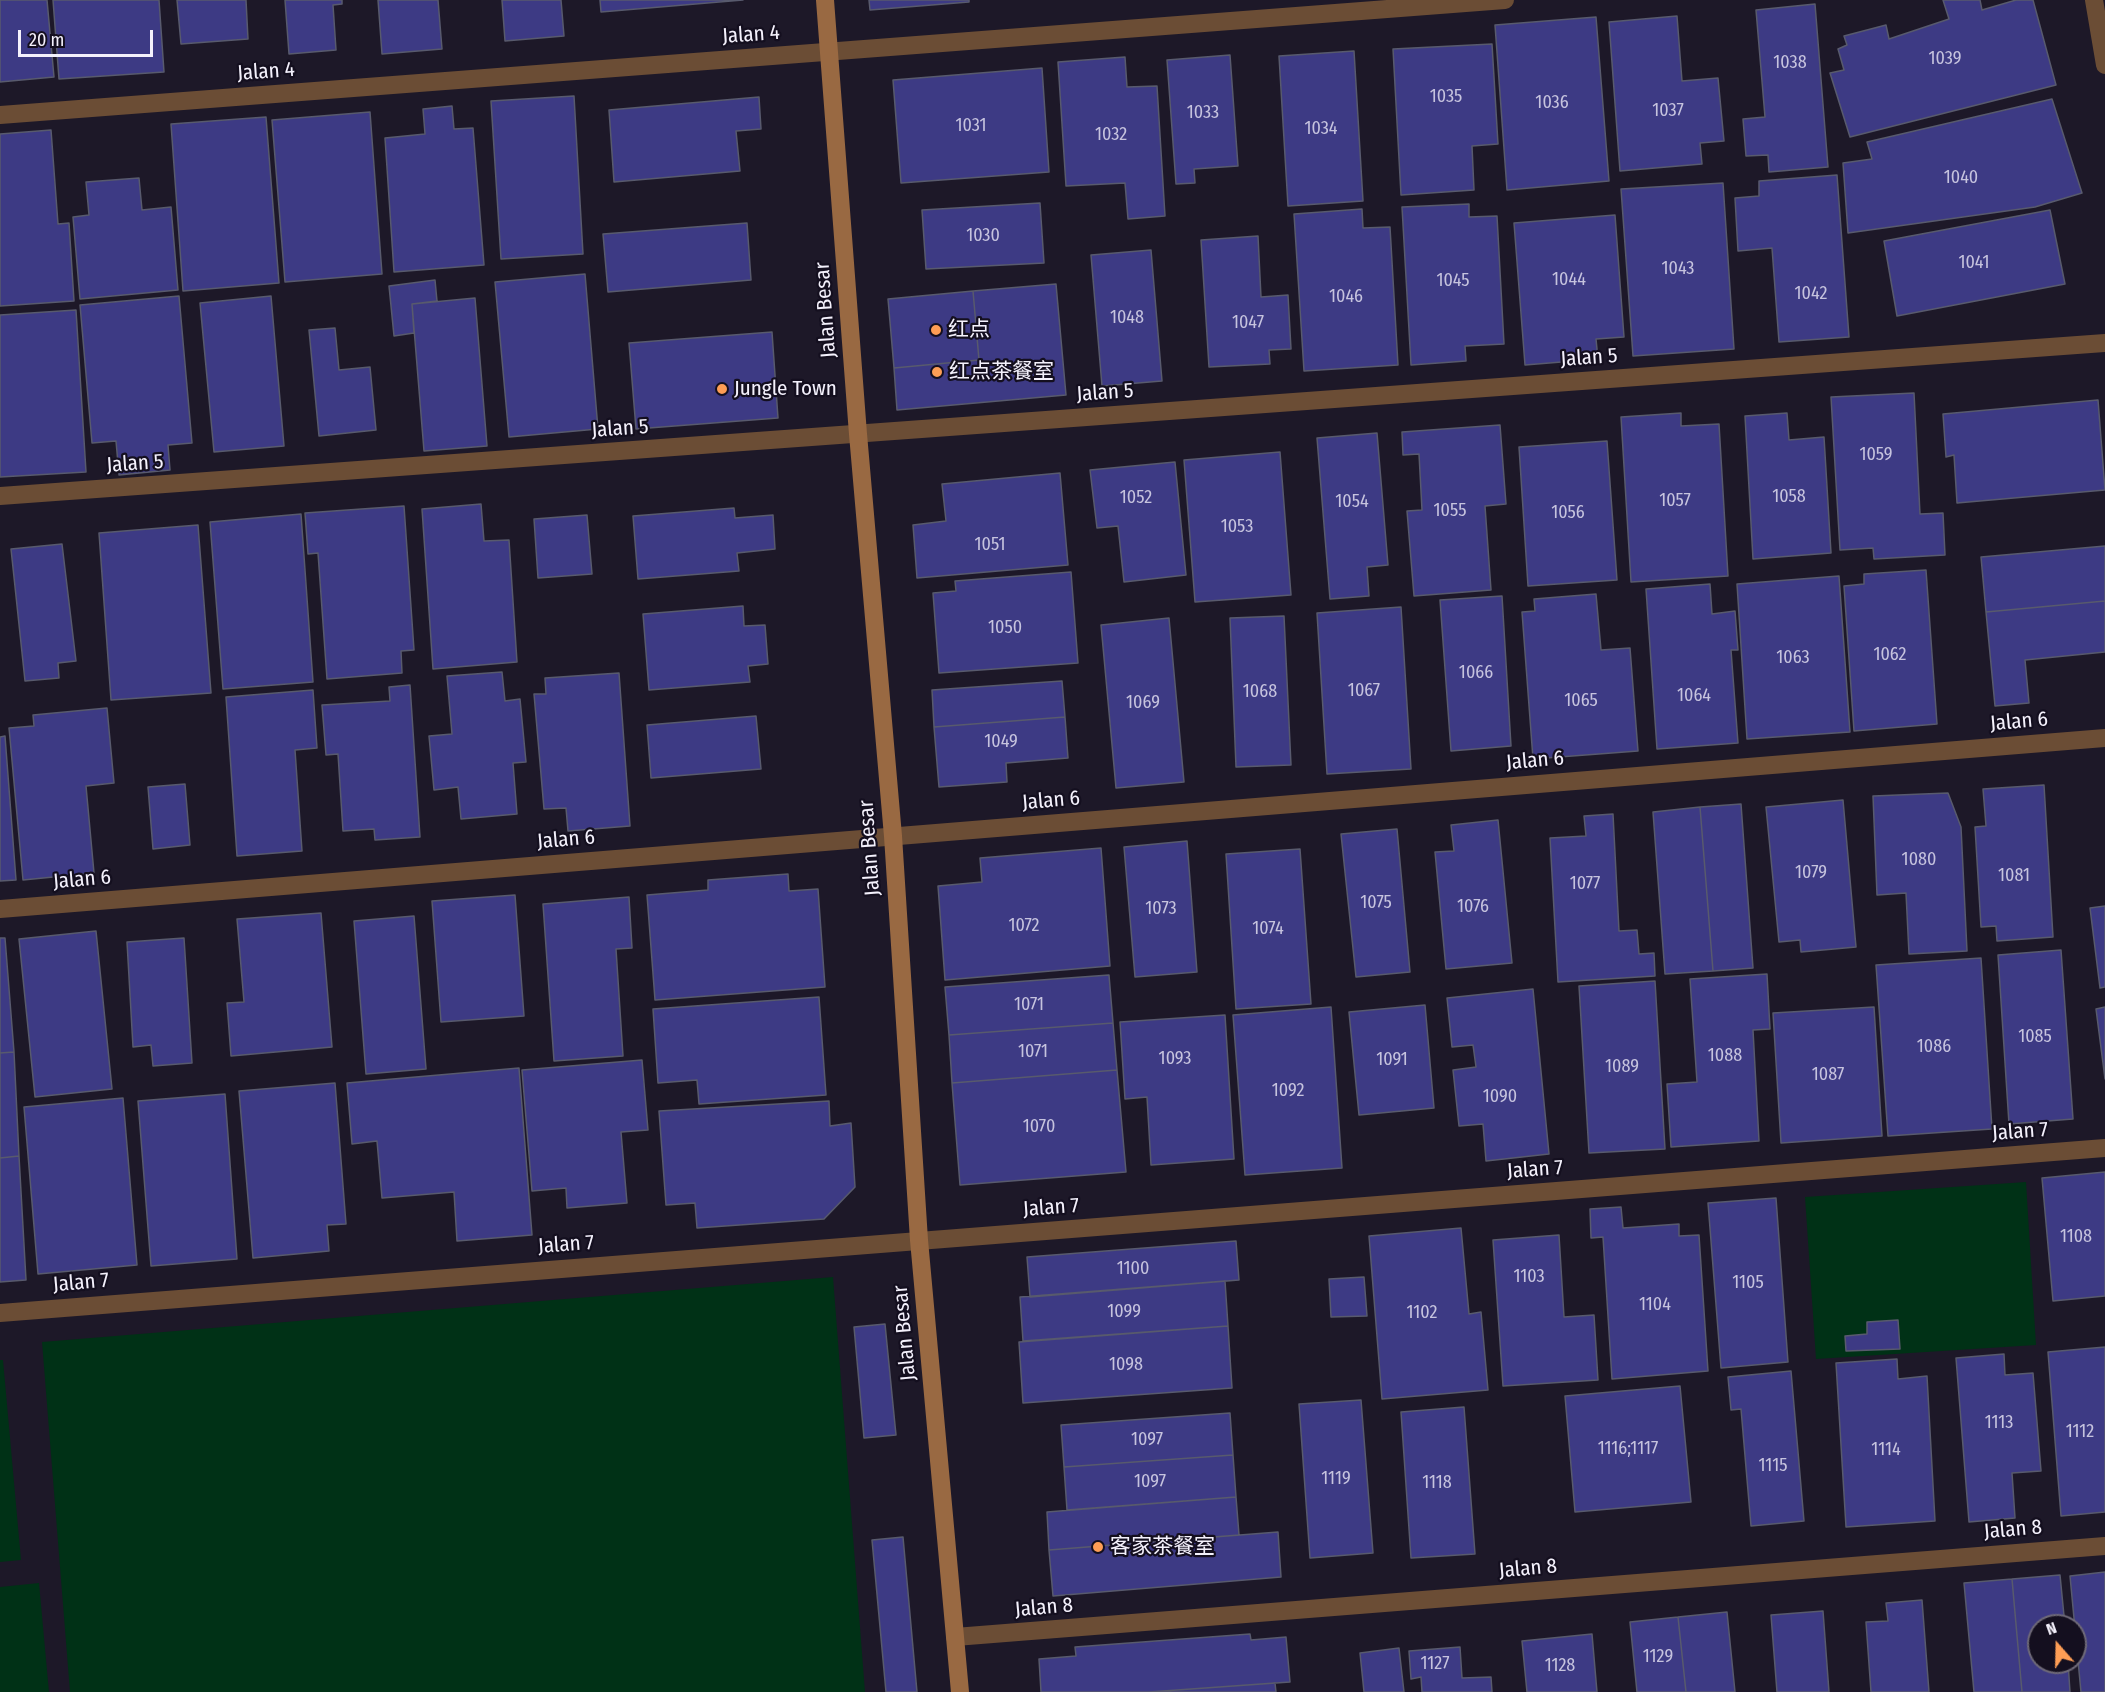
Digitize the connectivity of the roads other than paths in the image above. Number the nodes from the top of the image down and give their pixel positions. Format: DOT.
graph roads {
  1 [pos="825,0"];
  2 [pos="1505,0"];
  3 [pos="2094,0"];
  4 [pos="829,52"];
  5 [pos="2105,65"];
  6 [pos="0,115"];
  7 [pos="2105,343"];
  8 [pos="858,434"];
  9 [pos="0,496"];
  10 [pos="2105,738"];
  11 [pos="893,836"];
  12 [pos="0,909"];
  13 [pos="2105,1148"];
  14 [pos="919,1240"];
  15 [pos="0,1313"];
  16 [pos="2105,1546"];
  17 [pos="955,1637"];
  18 [pos="960,1692"];
  1 -- 4 [label="main road, Jalan Besar"];
  2 -- 4 [label="street, Jalan 4"];
  3 -- 5 [label="street"];
  4 -- 6 [label="street, Jalan 4"];
  4 -- 8 [label="main road, Jalan Besar"];
  7 -- 8 [label="street, Jalan 5"];
  8 -- 9 [label="street, Jalan 5"];
  8 -- 11 [label="main road, Jalan Besar"];
  10 -- 11 [label="street, Jalan 6"];
  11 -- 12 [label="street, Jalan 6"];
  11 -- 14 [label="main road, Jalan Besar"];
  13 -- 14 [label="street, Jalan 7"];
  14 -- 15 [label="street, Jalan 7"];
  14 -- 17 [label="main road, Jalan Besar"];
  16 -- 17 [label="street, Jalan 8"];
  17 -- 18 [label="main road, Jalan Besar"];
}
